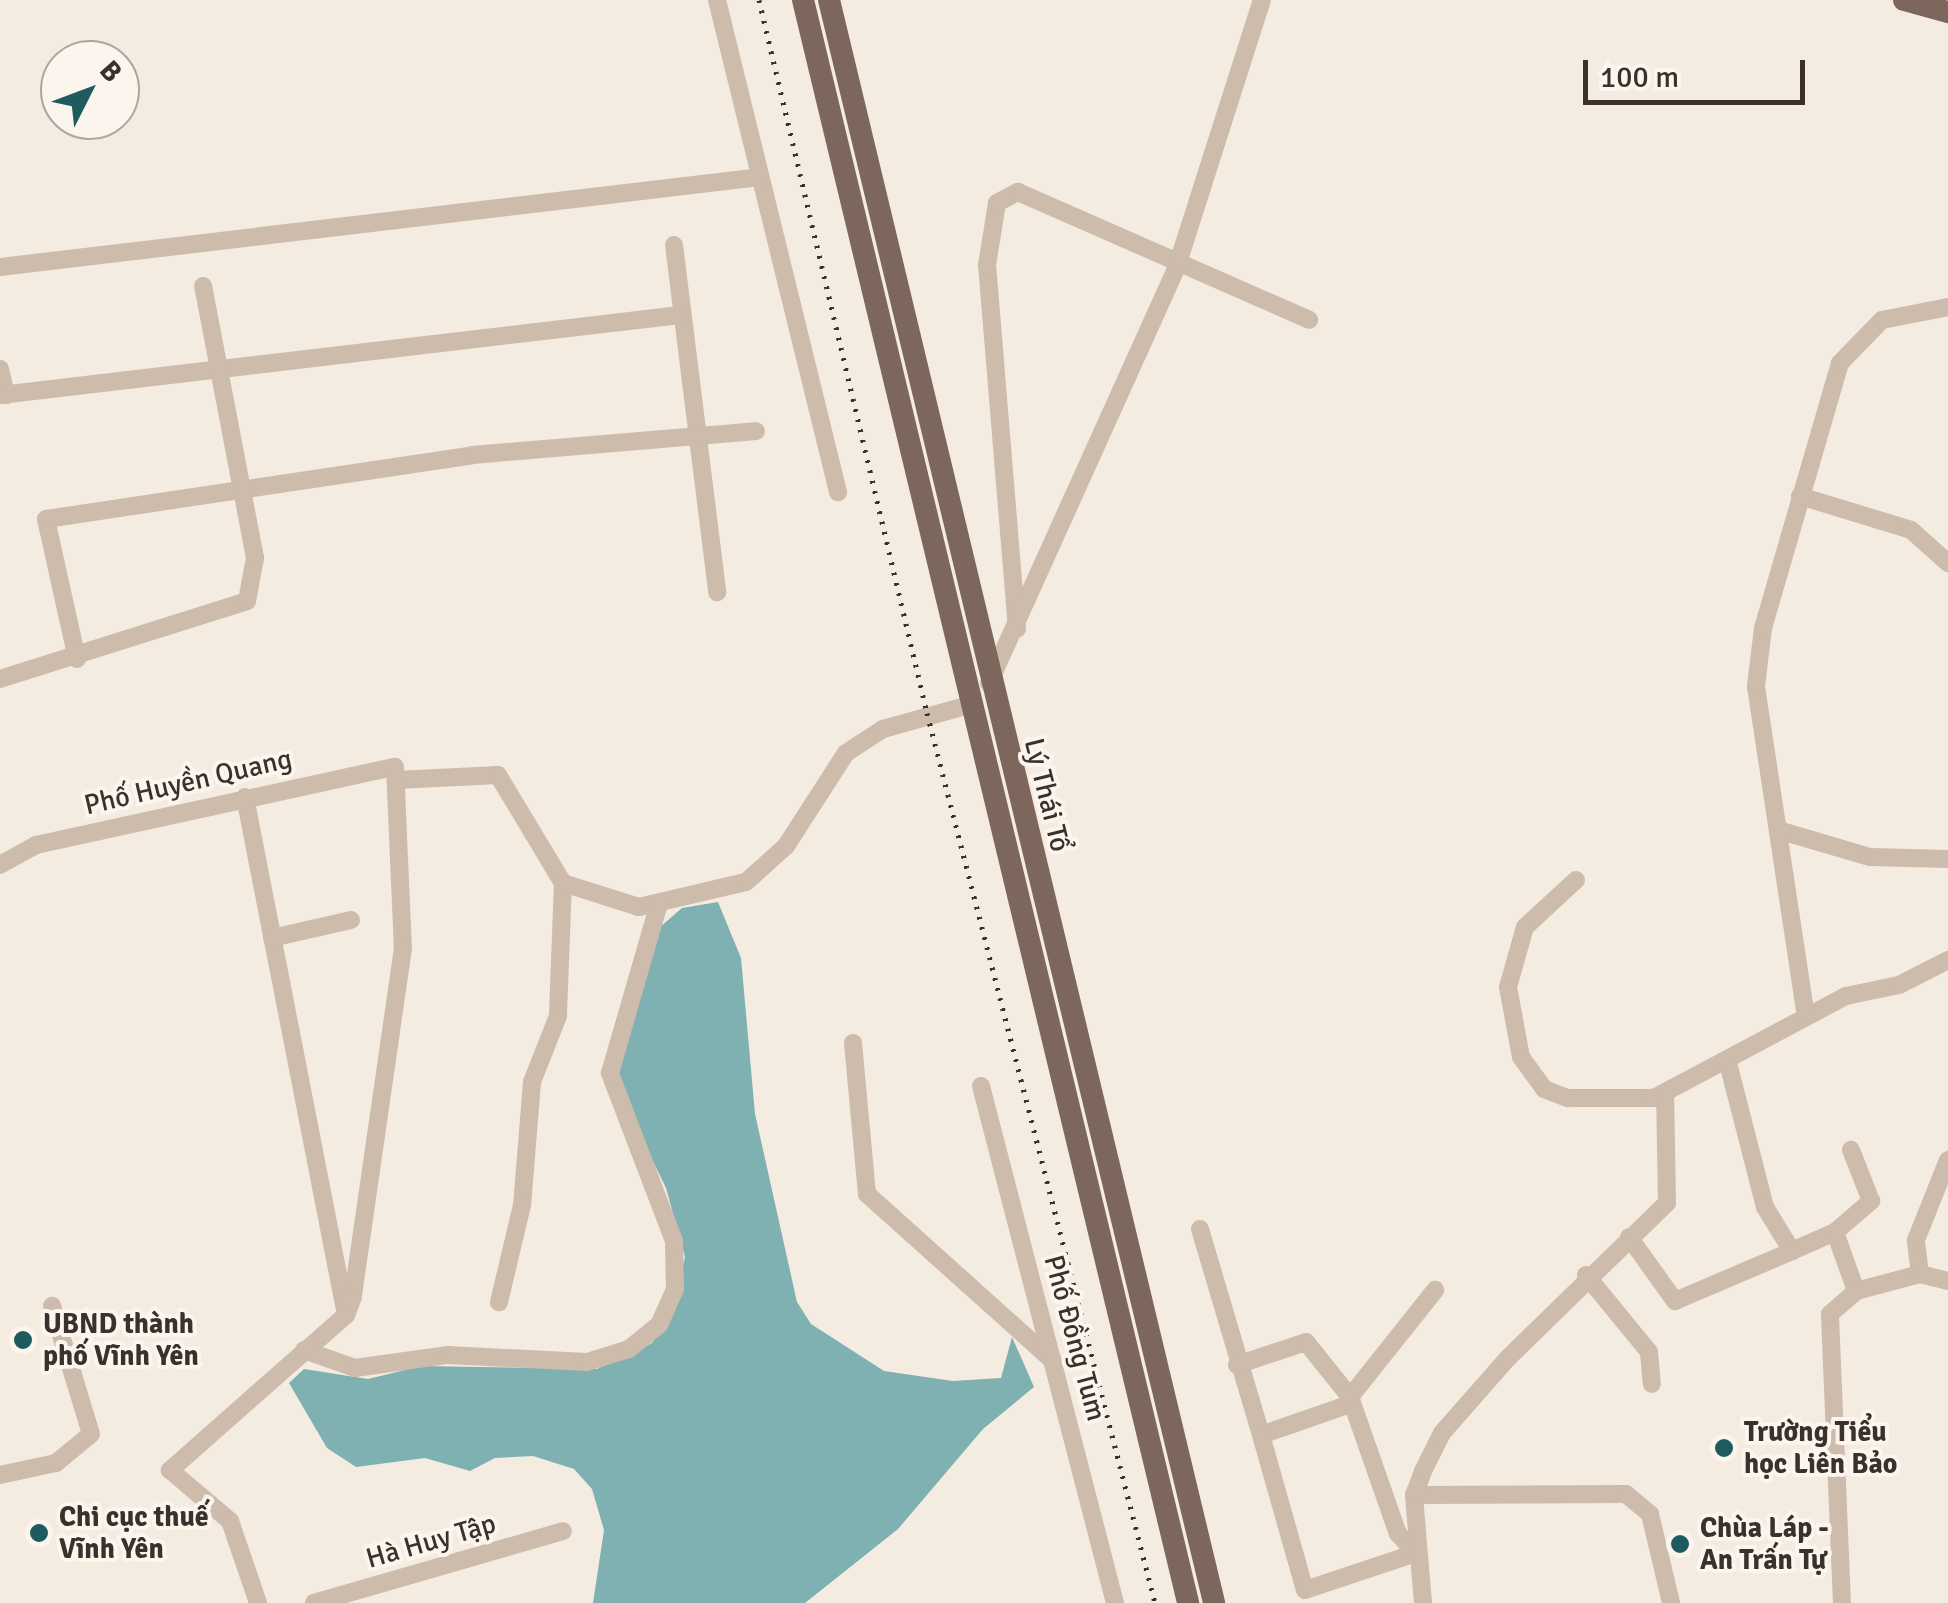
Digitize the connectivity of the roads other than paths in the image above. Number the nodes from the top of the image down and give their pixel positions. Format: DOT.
graph roads {
  1 [pos="717,0"];
  2 [pos="804,0"];
  3 [pos="829,0"];
  4 [pos="1262,0"];
  5 [pos="1904,0"];
  6 [pos="1948,12"];
  7 [pos="760,178"];
  8 [pos="674,245"];
  9 [pos="1177,266"];
  10 [pos="0,267"];
  11 [pos="203,286"];
  12 [pos="1948,307"];
  13 [pos="680,314"];
  14 [pos="1309,320"];
  15 [pos="218,366"];
  16 [pos="0,369"];
  17 [pos="3,395"];
  18 [pos="756,431"];
  19 [pos="695,436"];
  20 [pos="936,459"];
  21 [pos="912,466"];
  22 [pos="241,486"];
  23 [pos="838,492"];
  24 [pos="1800,496"];
  25 [pos="1948,563"];
  26 [pos="717,592"];
  27 [pos="1017,629"];
  28 [pos="77,660"];
  29 [pos="0,679"];
  30 [pos="990,683"];
  31 [pos="970,704"];
  32 [pos="395,774"];
  33 [pos="245,797"];
  34 [pos="1005,798"];
  35 [pos="1778,830"];
  36 [pos="1948,858"];
  37 [pos="0,865"];
  38 [pos="1576,880"];
  39 [pos="564,883"];
  40 [pos="659,903"];
  41 [pos="351,920"];
  42 [pos="272,938"];
  43 [pos="1946,966"];
  44 [pos="1806,1018"];
  45 [pos="853,1043"];
  46 [pos="1728,1063"];
  47 [pos="981,1086"];
  48 [pos="1666,1094"];
  49 [pos="1851,1150"];
  50 [pos="1948,1160"];
  51 [pos="1200,1229"];
  52 [pos="1835,1232"];
  53 [pos="1629,1238"];
  54 [pos="1792,1251"];
  55 [pos="1920,1274"];
  56 [pos="1586,1276"];
  57 [pos="1948,1281"];
  58 [pos="1435,1290"];
  59 [pos="1856,1290"];
  60 [pos="498,1302"];
  61 [pos="52,1306"];
  62 [pos="346,1315"];
  63 [pos="304,1350"];
  64 [pos="1052,1361"];
  65 [pos="1237,1364"];
  66 [pos="1652,1384"];
  67 [pos="1350,1400"];
  68 [pos="1261,1435"];
  69 [pos="0,1475"];
  70 [pos="1414,1495"];
  71 [pos="563,1531"];
  72 [pos="1416,1553"];
  73 [pos="258,1603"];
  74 [pos="314,1603"];
  75 [pos="1116,1603"];
  76 [pos="1188,1603"];
  77 [pos="1214,1603"];
  78 [pos="1423,1603"];
  79 [pos="1670,1603"];
  80 [pos="1842,1603"];
  1 -- 7 [label="street"];
  2 -- 21 [label="main road, Lý Thái Tổ"];
  3 -- 20 [label="main road, Lý Thái Tổ"];
  4 -- 9 [label="street"];
  5 -- 6 [label="main road"];
  7 -- 10 [label="street"];
  7 -- 23 [label="street"];
  8 -- 13 [label="street"];
  9 -- 14 [label="street"];
  9 -- 27 [label="street"];
  9 -- 27 [label="street"];
  11 -- 15 [label="street"];
  12 -- 24 [label="street"];
  13 -- 15 [label="street"];
  13 -- 19 [label="street"];
  15 -- 17 [label="street"];
  15 -- 22 [label="street"];
  16 -- 17 [label="street"];
  18 -- 19 [label="street"];
  19 -- 22 [label="street"];
  19 -- 26 [label="street"];
  20 -- 21 [label="main road"];
  20 -- 30 [label="main road, Lý Thái Tổ"];
  21 -- 31 [label="main road, Lý Thái Tổ"];
  22 -- 28 [label="street"];
  22 -- 28 [label="street"];
  24 -- 25 [label="street"];
  24 -- 35 [label="street"];
  27 -- 30 [label="street"];
  28 -- 29 [label="street"];
  30 -- 34 [label="main road, Lý Thái Tổ"];
  31 -- 34 [label="main road, Lý Thái Tổ"];
  31 -- 40 [label="street"];
  32 -- 33 [label="street, Phố Huyền Quang"];
  32 -- 39 [label="street, Phố Huyền Quang"];
  32 -- 62 [label="street"];
  33 -- 37 [label="street, Phố Huyền Quang"];
  33 -- 42 [label="street"];
  34 -- 76 [label="main road, Lý Thái Tổ"];
  34 -- 77 [label="main road, Lý Thái Tổ"];
  35 -- 36 [label="street"];
  35 -- 44 [label="street"];
  38 -- 48 [label="street"];
  39 -- 40 [label="street"];
  39 -- 60 [label="street"];
  40 -- 63 [label="street"];
  41 -- 42 [label="street"];
  42 -- 62 [label="street"];
  43 -- 44 [label="street"];
  44 -- 46 [label="street"];
  45 -- 64 [label="street"];
  46 -- 48 [label="street"];
  46 -- 54 [label="street"];
  47 -- 64 [label="street, Phố Đồng Tum"];
  48 -- 53 [label="street"];
  49 -- 52 [label="street"];
  50 -- 55 [label="street"];
  51 -- 65 [label="street"];
  52 -- 54 [label="street"];
  52 -- 59 [label="street"];
  53 -- 54 [label="street"];
  53 -- 56 [label="street"];
  55 -- 57 [label="street"];
  55 -- 59 [label="street"];
  56 -- 66 [label="street"];
  56 -- 70 [label="street"];
  58 -- 67 [label="street"];
  59 -- 80 [label="street"];
  61 -- 69 [label="street"];
  62 -- 63 [label="street"];
  63 -- 73 [label="street"];
  64 -- 75 [label="street, Phố Đồng Tum"];
  65 -- 67 [label="street"];
  65 -- 68 [label="street"];
  67 -- 68 [label="street"];
  67 -- 72 [label="street"];
  68 -- 72 [label="street"];
  70 -- 72 [label="street"];
  70 -- 79 [label="street"];
  71 -- 74 [label="street, Hà Huy Tập"];
  72 -- 78 [label="street"];
}
